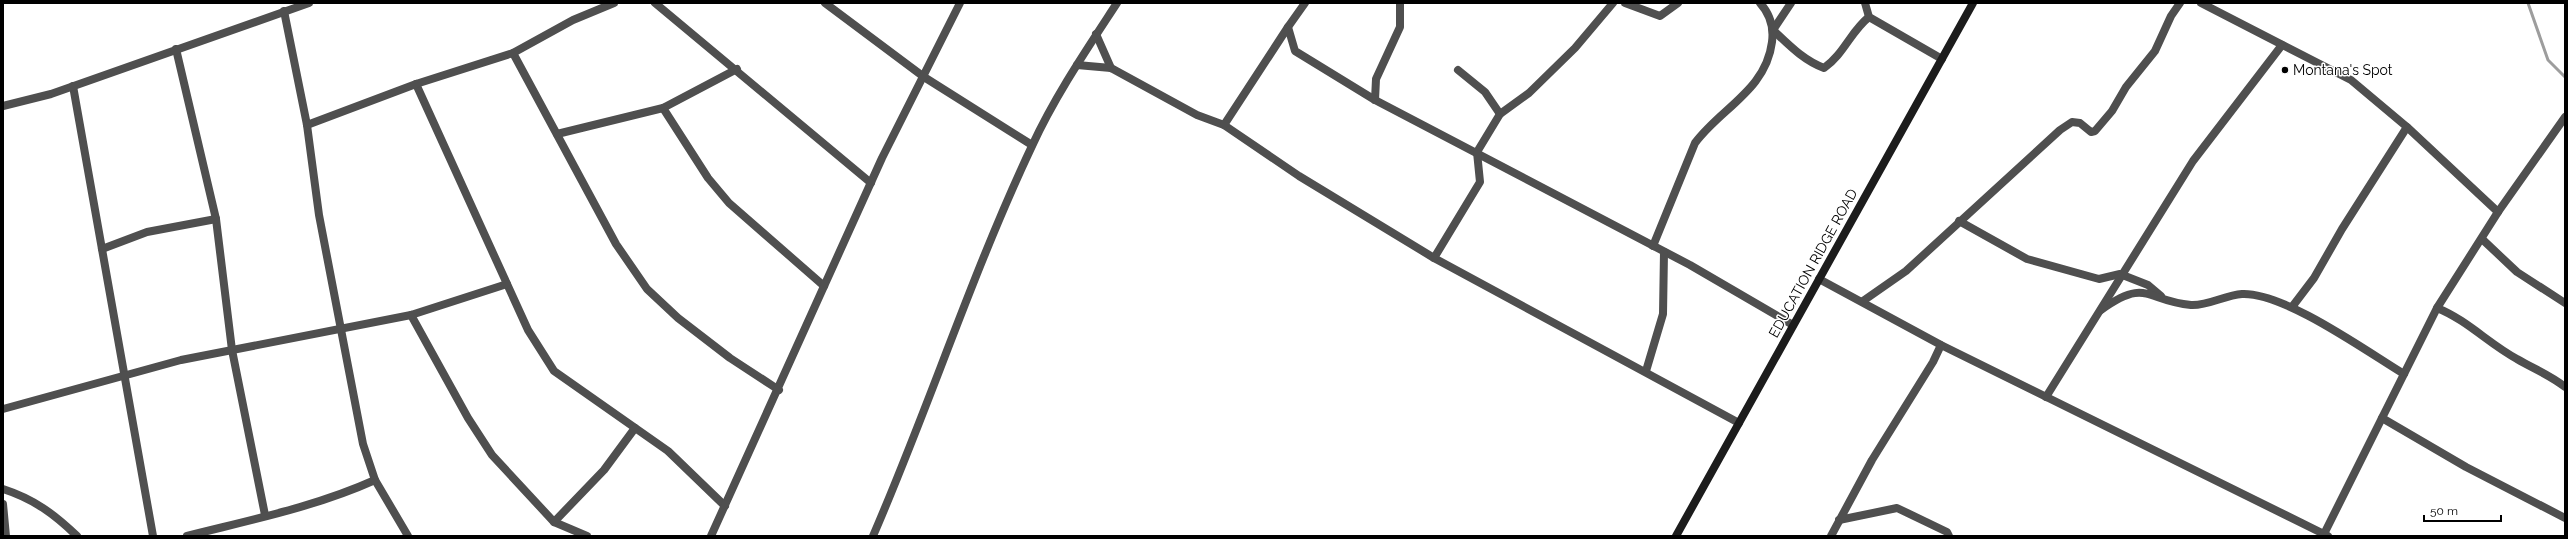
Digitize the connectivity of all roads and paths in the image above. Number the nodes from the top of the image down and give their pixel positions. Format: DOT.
graph roads {
  1 [pos="309,3"];
  2 [pos="614,3"];
  3 [pos="655,3"];
  4 [pos="825,3"];
  5 [pos="960,3"];
  6 [pos="1117,3"];
  7 [pos="1305,3"];
  8 [pos="1400,3"];
  9 [pos="1613,3"];
  10 [pos="1625,3"];
  11 [pos="1678,3"];
  12 [pos="1760,3"];
  13 [pos="1791,3"];
  14 [pos="1866,3"];
  15 [pos="1973,3"];
  16 [pos="2180,3"];
  17 [pos="2201,3"];
  18 [pos="284,11"];
  19 [pos="1869,17"];
  20 [pos="1288,27"];
  21 [pos="1773,30"];
  22 [pos="1096,34"];
  23 [pos="2282,45"];
  24 [pos="176,49"];
  25 [pos="513,54"];
  26 [pos="1942,59"];
  27 [pos="1077,65"];
  28 [pos="1111,68"];
  29 [pos="737,69"];
  30 [pos="1458,70"];
  31 [pos="924,77"];
  32 [pos="416,84"];
  33 [pos="73,86"];
  34 [pos="1376,100"];
  35 [pos="3,106"];
  36 [pos="663,108"];
  37 [pos="1500,114"];
  38 [pos="2564,121"];
  39 [pos="307,125"];
  40 [pos="1224,125"];
  41 [pos="2407,127"];
  42 [pos="557,134"];
  43 [pos="1032,145"];
  44 [pos="1477,152"];
  45 [pos="871,183"];
  46 [pos="2498,212"];
  47 [pos="216,219"];
  48 [pos="1958,221"];
  49 [pos="2482,239"];
  50 [pos="1653,246"];
  51 [pos="102,249"];
  52 [pos="1664,252"];
  53 [pos="1434,258"];
  54 [pos="2120,274"];
  55 [pos="1819,279"];
  56 [pos="507,284"];
  57 [pos="824,286"];
  58 [pos="2162,297"];
  59 [pos="1863,301"];
  60 [pos="2565,304"];
  61 [pos="2292,307"];
  62 [pos="2437,308"];
  63 [pos="2098,312"];
  64 [pos="411,315"];
  65 [pos="1793,325"];
  66 [pos="341,327"];
  67 [pos="1941,345"];
  68 [pos="232,350"];
  69 [pos="1646,371"];
  70 [pos="2404,374"];
  71 [pos="124,375"];
  72 [pos="2565,387"];
  73 [pos="778,390"];
  74 [pos="2046,397"];
  75 [pos="3,409"];
  76 [pos="2382,418"];
  77 [pos="1739,423"];
  78 [pos="635,428"];
  79 [pos="374,480"];
  80 [pos="3,489"];
  81 [pos="3,504"];
  82 [pos="724,506"];
  83 [pos="265,516"];
  84 [pos="2565,518"];
  85 [pos="1839,520"];
  86 [pos="554,522"];
  87 [pos="2326,535"];
  88 [pos="6,536"];
  89 [pos="77,536"];
  90 [pos="153,536"];
  91 [pos="187,536"];
  92 [pos="408,536"];
  93 [pos="587,536"];
  94 [pos="711,536"];
  95 [pos="873,536"];
  96 [pos="1676,536"];
  97 [pos="1831,536"];
  98 [pos="1950,536"];
  1 -- 18 [label="street"];
  2 -- 25 [label="street"];
  3 -- 29 [label="street"];
  4 -- 31 [label="street"];
  5 -- 31 [label="street"];
  6 -- 22 [label="street"];
  7 -- 20 [label="street"];
  8 -- 34 [label="street"];
  9 -- 37 [label="street"];
  10 -- 11 [label="street"];
  12 -- 21 [label="street"];
  13 -- 21 [label="street"];
  14 -- 19 [label="street"];
  15 -- 26 [label="main road, EDUCATION RIDGE ROAD"];
  16 -- 48 [label="street"];
  17 -- 23 [label="street"];
  18 -- 24 [label="street"];
  18 -- 39 [label="street"];
  19 -- 21 [label="street"];
  19 -- 26 [label="street"];
  20 -- 34 [label="street"];
  20 -- 40 [label="street"];
  21 -- 50 [label="street"];
  22 -- 27 [label="street"];
  22 -- 28 [label="street"];
  23 -- 41 [label="street"];
  23 -- 54 [label="street"];
  24 -- 33 [label="street"];
  24 -- 47 [label="street"];
  25 -- 32 [label="street"];
  25 -- 42 [label="street"];
  26 -- 55 [label="main road, EDUCATION RIDGE ROAD"];
  27 -- 28 [label="street"];
  27 -- 43 [label="street"];
  28 -- 40 [label="street"];
  29 -- 36 [label="street"];
  29 -- 45 [label="street"];
  30 -- 37 [label="street"];
  31 -- 43 [label="street"];
  31 -- 45 [label="street"];
  32 -- 39 [label="street"];
  32 -- 56 [label="street"];
  33 -- 35 [label="street"];
  33 -- 51 [label="street"];
  34 -- 44 [label="street"];
  36 -- 42 [label="street"];
  36 -- 57 [label="street"];
  37 -- 44 [label="street"];
  38 -- 46 [label="street"];
  39 -- 66 [label="street"];
  40 -- 53 [label="street"];
  41 -- 46 [label="street"];
  41 -- 61 [label="street"];
  42 -- 73 [label="street"];
  43 -- 95 [label="street"];
  44 -- 50 [label="street"];
  44 -- 53 [label="street"];
  45 -- 57 [label="street"];
  46 -- 49 [label="street"];
  47 -- 51 [label="street"];
  47 -- 68 [label="street"];
  48 -- 54 [label="street"];
  48 -- 59 [label="street"];
  49 -- 60 [label="street"];
  49 -- 62 [label="street"];
  50 -- 52 [label="street"];
  51 -- 71 [label="street"];
  52 -- 65 [label="street"];
  52 -- 69 [label="street"];
  53 -- 69 [label="street"];
  54 -- 58 [label="street"];
  54 -- 63 [label="street"];
  55 -- 59 [label="street"];
  55 -- 65 [label="main road, EDUCATION RIDGE ROAD"];
  56 -- 64 [label="street"];
  56 -- 78 [label="street"];
  57 -- 73 [label="street"];
  58 -- 61 [label="street"];
  58 -- 63 [label="street"];
  59 -- 67 [label="street"];
  61 -- 70 [label="street"];
  62 -- 70 [label="street"];
  62 -- 72 [label="street"];
  63 -- 74 [label="street"];
  64 -- 66 [label="street"];
  64 -- 86 [label="street"];
  65 -- 77 [label="main road, EDUCATION RIDGE ROAD"];
  66 -- 68 [label="street"];
  66 -- 79 [label="street"];
  67 -- 74 [label="street"];
  67 -- 85 [label="street"];
  68 -- 71 [label="street"];
  68 -- 83 [label="street"];
  69 -- 77 [label="street"];
  70 -- 76 [label="street"];
  71 -- 75 [label="street"];
  71 -- 90 [label="street"];
  73 -- 82 [label="street"];
  74 -- 87 [label="street"];
  76 -- 84 [label="street"];
  76 -- 87 [label="street"];
  77 -- 96 [label="main road, EDUCATION RIDGE ROAD"];
  78 -- 82 [label="street"];
  78 -- 86 [label="street"];
  79 -- 83 [label="street"];
  79 -- 92 [label="street"];
  80 -- 89 [label="street"];
  81 -- 88 [label="street"];
  82 -- 94 [label="street"];
  83 -- 91 [label="street"];
  85 -- 97 [label="street"];
  85 -- 98 [label="street"];
  86 -- 93 [label="street"];
}
